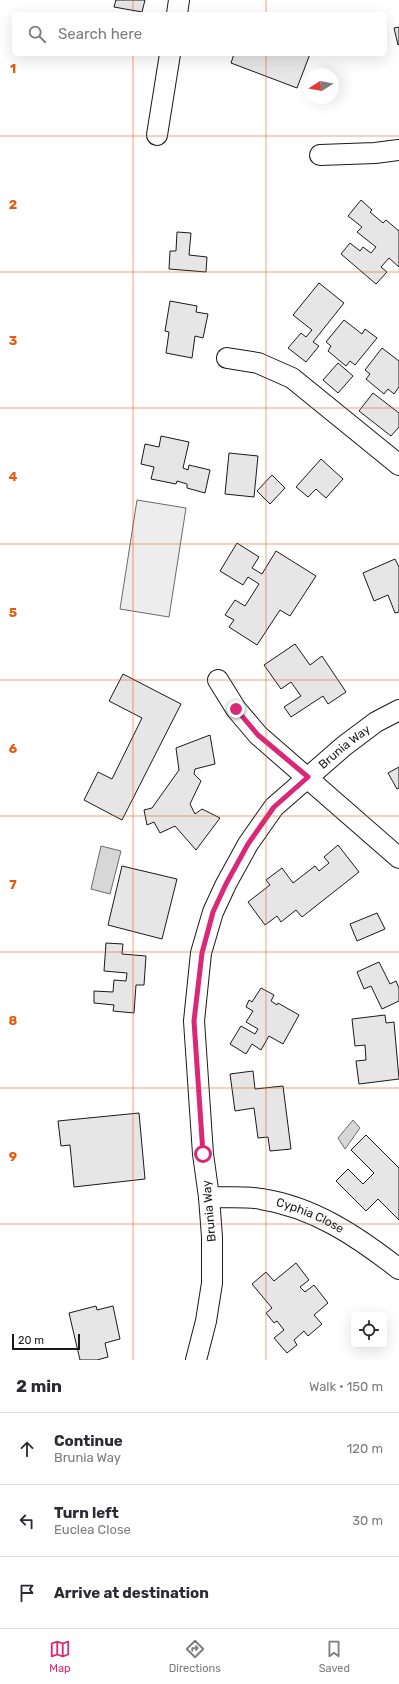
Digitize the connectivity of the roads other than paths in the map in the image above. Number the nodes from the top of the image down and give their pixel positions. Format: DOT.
graph roads {
  1 [pos="179,0"];
  2 [pos="177,12"];
  3 [pos="170,56"];
  4 [pos="157,135"];
  5 [pos="399,150"];
  6 [pos="320,155"];
  7 [pos="226,358"];
  8 [pos="399,465"];
  9 [pos="218,680"];
  10 [pos="399,710"];
  11 [pos="308,777"];
  12 [pos="399,858"];
  13 [pos="209,1197"];
  14 [pos="399,1269"];
  15 [pos="196,1360"];
  1 -- 2 [label="street"];
  3 -- 4 [label="street"];
  5 -- 6 [label="street"];
  7 -- 8 [label="street"];
  9 -- 11 [label="street"];
  10 -- 11 [label="street, Brunia Way"];
  11 -- 12 [label="street"];
  11 -- 13 [label="street, Brunia Way"];
  13 -- 14 [label="street, Cyphia Close"];
  13 -- 15 [label="street, Brunia Way"];
}
